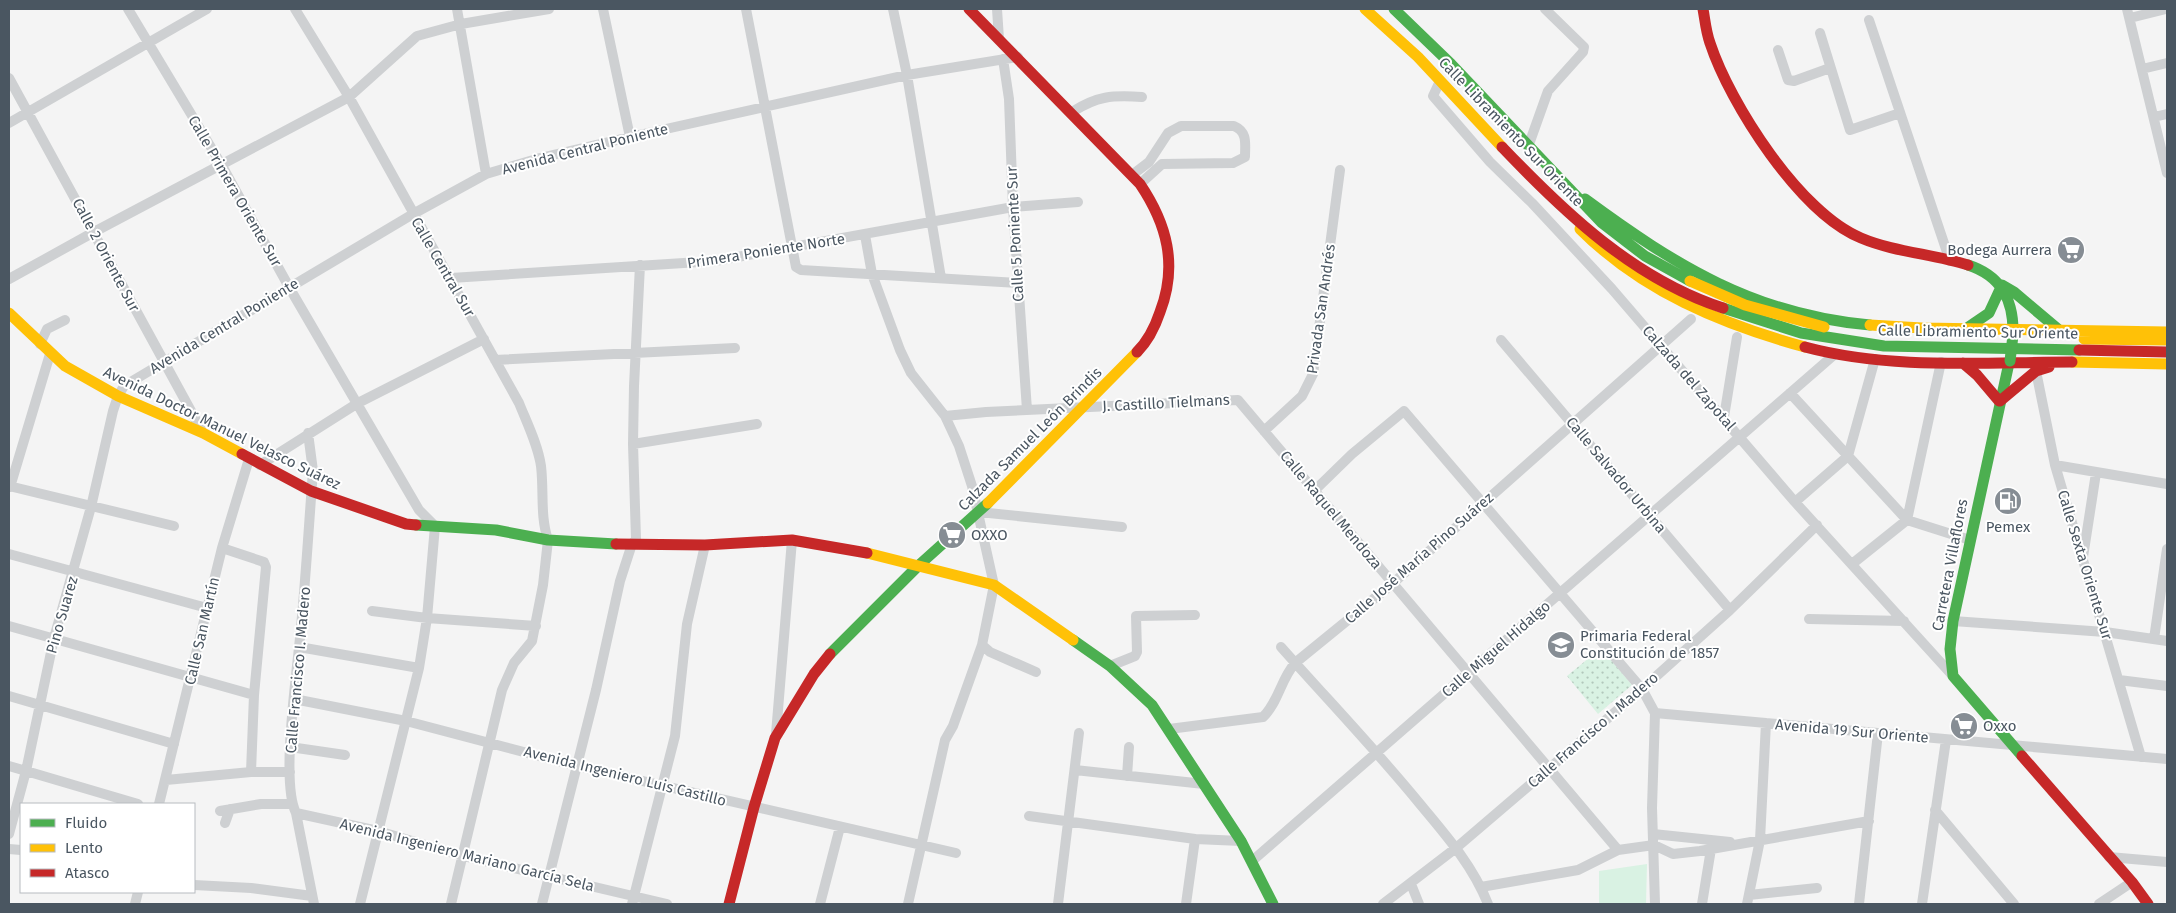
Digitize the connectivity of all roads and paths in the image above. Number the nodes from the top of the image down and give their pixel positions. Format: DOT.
graph roads {
  1 [pos="128,9"];
  2 [pos="207,9"];
  3 [pos="295,9"];
  4 [pos="457,9"];
  5 [pos="549,9"];
  6 [pos="603,9"];
  7 [pos="746,9"];
  8 [pos="893,9"];
  9 [pos="970,9"];
  10 [pos="997,9"];
  11 [pos="1365,9"];
  12 [pos="1394,9"];
  13 [pos="1547,9"];
  14 [pos="1703,9"];
  15 [pos="2166,9"];
  16 [pos="2128,13"];
  17 [pos="1869,20"];
  18 [pos="460,24"];
  19 [pos="1820,32"];
  20 [pos="999,39"];
  21 [pos="149,43"];
  22 [pos="1778,50"];
  23 [pos="1018,57"];
  24 [pos="1003,59"];
  25 [pos="2167,63"];
  26 [pos="1830,68"];
  27 [pos="2142,68"];
  28 [pos="908,75"];
  29 [pos="9,78"];
  30 [pos="1440,81"];
  31 [pos="350,97"];
  32 [pos="1142,97"];
  33 [pos="1460,104"];
  34 [pos="764,107"];
  35 [pos="29,112"];
  36 [pos="1072,112"];
  37 [pos="1900,113"];
  38 [pos="2167,114"];
  39 [pos="1450,115"];
  40 [pos="2154,117"];
  41 [pos="9,123"];
  42 [pos="630,137"];
  43 [pos="1528,147"];
  44 [pos="221,164"];
  45 [pos="1340,170"];
  46 [pos="2167,173"];
  47 [pos="486,174"];
  48 [pos="1132,175"];
  49 [pos="1562,182"];
  50 [pos="1140,184"];
  51 [pos="1552,199"];
  52 [pos="1078,202"];
  53 [pos="1013,207"];
  54 [pos="413,214"];
  55 [pos="932,223"];
  56 [pos="94,232"];
  57 [pos="865,236"];
  58 [pos="792,246"];
  59 [pos="1950,261"];
  60 [pos="640,265"];
  61 [pos="872,274"];
  62 [pos="451,278"];
  63 [pos="941,278"];
  64 [pos="9,279"];
  65 [pos="1018,283"];
  66 [pos="2002,285"];
  67 [pos="289,287"];
  68 [pos="9,313"];
  69 [pos="1691,319"];
  70 [pos="65,320"];
  71 [pos="1964,330"];
  72 [pos="2059,330"];
  73 [pos="2013,332"];
  74 [pos="2167,332"];
  75 [pos="1737,337"];
  76 [pos="484,339"];
  77 [pos="1501,340"];
  78 [pos="2167,340"];
  79 [pos="40,344"];
  80 [pos="1662,347"];
  81 [pos="735,348"];
  82 [pos="2167,352"];
  83 [pos="636,353"];
  84 [pos="50,354"];
  85 [pos="1835,354"];
  86 [pos="1875,359"];
  87 [pos="495,360"];
  88 [pos="164,362"];
  89 [pos="1941,362"];
  90 [pos="2009,362"];
  91 [pos="2070,362"];
  92 [pos="1964,363"];
  93 [pos="2167,364"];
  94 [pos="2036,371"];
  95 [pos="1790,393"];
  96 [pos="118,396"];
  97 [pos="1238,400"];
  98 [pos="1999,401"];
  99 [pos="358,403"];
  100 [pos="1084,407"];
  101 [pos="1027,410"];
  102 [pos="944,416"];
  103 [pos="1724,417"];
  104 [pos="758,424"];
  105 [pos="1574,424"];
  106 [pos="1264,431"];
  107 [pos="203,433"];
  108 [pos="308,433"];
  109 [pos="1740,437"];
  110 [pos="633,444"];
  111 [pos="1848,456"];
  112 [pos="249,459"];
  113 [pos="260,465"];
  114 [pos="2055,465"];
  115 [pos="2096,472"];
  116 [pos="2167,484"];
  117 [pos="9,486"];
  118 [pos="1314,490"];
  119 [pos="311,491"];
  120 [pos="1795,502"];
  121 [pos="1484,504"];
  122 [pos="91,507"];
  123 [pos="978,512"];
  124 [pos="1649,516"];
  125 [pos="1907,520"];
  126 [pos="1817,525"];
  127 [pos="174,526"];
  128 [pos="435,526"];
  129 [pos="1122,526"];
  130 [pos="548,540"];
  131 [pos="792,540"];
  132 [pos="1970,540"];
  133 [pos="632,544"];
  134 [pos="705,545"];
  135 [pos="222,548"];
  136 [pos="2167,548"];
  137 [pos="9,554"];
  138 [pos="2083,560"];
  139 [pos="1852,564"];
  140 [pos="918,566"];
  141 [pos="74,570"];
  142 [pos="1392,584"];
  143 [pos="994,585"];
  144 [pos="1560,593"];
  145 [pos="207,608"];
  146 [pos="1730,610"];
  147 [pos="372,611"];
  148 [pos="1195,615"];
  149 [pos="427,618"];
  150 [pos="1809,619"];
  151 [pos="1904,621"];
  152 [pos="1953,621"];
  153 [pos="9,626"];
  154 [pos="536,626"];
  155 [pos="2105,632"];
  156 [pos="54,638"];
  157 [pos="2154,639"];
  158 [pos="2167,641"];
  159 [pos="982,645"];
  160 [pos="1281,646"];
  161 [pos="299,647"];
  162 [pos="1295,662"];
  163 [pos="1110,666"];
  164 [pos="419,668"];
  165 [pos="1036,672"];
  166 [pos="1468,673"];
  167 [pos="191,676"];
  168 [pos="1953,676"];
  169 [pos="2119,680"];
  170 [pos="2167,686"];
  171 [pos="1642,688"];
  172 [pos="254,695"];
  173 [pos="9,696"];
  174 [pos="294,699"];
  175 [pos="39,705"];
  176 [pos="1655,713"];
  177 [pos="406,721"];
  178 [pos="1766,723"];
  179 [pos="1168,729"];
  180 [pos="1079,733"];
  181 [pos="1878,733"];
  182 [pos="776,738"];
  183 [pos="1946,740"];
  184 [pos="491,742"];
  185 [pos="174,744"];
  186 [pos="2011,746"];
  187 [pos="290,747"];
  188 [pos="1129,747"];
  189 [pos="1378,752"];
  190 [pos="345,754"];
  191 [pos="2141,757"];
  192 [pos="2167,759"];
  193 [pos="9,766"];
  194 [pos="577,766"];
  195 [pos="1548,768"];
  196 [pos="1075,770"];
  197 [pos="26,771"];
  198 [pos="251,772"];
  199 [pos="290,772"];
  200 [pos="1127,776"];
  201 [pos="166,780"];
  202 [pos="1204,784"];
  203 [pos="662,786"];
  204 [pos="135,803"];
  205 [pos="158,803"];
  206 [pos="754,807"];
  207 [pos="294,809"];
  208 [pos="1935,810"];
  209 [pos="1029,816"];
  210 [pos="1068,820"];
  211 [pos="1868,821"];
  212 [pos="225,824"];
  213 [pos="840,827"];
  214 [pos="378,831"];
  215 [pos="9,834"];
  216 [pos="1653,834"];
  217 [pos="1195,839"];
  218 [pos="1760,840"];
  219 [pos="1242,841"];
  220 [pos="1738,843"];
  221 [pos="922,844"];
  222 [pos="1654,845"];
  223 [pos="1456,848"];
  224 [pos="1711,849"];
  225 [pos="1618,850"];
  226 [pos="956,853"];
  227 [pos="463,856"];
  228 [pos="2109,857"];
  229 [pos="1252,862"];
  230 [pos="2167,862"];
  231 [pos="549,876"];
  232 [pos="2132,882"];
  233 [pos="1411,884"];
  234 [pos="195,885"];
  235 [pos="1481,887"];
  236 [pos="1817,888"];
  237 [pos="313,900"];
  238 [pos="633,900"];
  239 [pos="1748,900"];
  240 [pos="360,904"];
  241 [pos="451,904"];
  242 [pos="542,904"];
  243 [pos="667,904"];
  244 [pos="729,904"];
  245 [pos="820,904"];
  246 [pos="908,904"];
  247 [pos="1058,904"];
  248 [pos="1186,904"];
  249 [pos="1273,904"];
  250 [pos="1383,904"];
  251 [pos="1419,904"];
  252 [pos="1488,904"];
  253 [pos="1655,904"];
  254 [pos="1702,904"];
  255 [pos="1859,904"];
  256 [pos="1922,904"];
  257 [pos="2014,904"];
  258 [pos="2099,904"];
  259 [pos="2148,904"];
  1 -- 21 [label="street, Calle Primera Oriente Sur"];
  2 -- 21 [label="street"];
  3 -- 31 [label="street, Calle Central Sur"];
  4 -- 18 [label="street"];
  5 -- 18 [label="street"];
  6 -- 42 [label="street"];
  7 -- 34 [label="street"];
  8 -- 28 [label="street"];
  9 -- 20 [label="street, Calzada Samuel León Brindis"];
  10 -- 20 [label="street"];
  11 -- 30 [label="street, Calle Libramiento Sur Oriente"];
  12 -- 43 [label="street, Calle Libramiento Sur Oriente"];
  13 -- 43 [label="street"];
  14 -- 59 [label="street"];
  15 -- 16 [label="street"];
  16 -- 27 [label="street"];
  17 -- 37 [label="street"];
  18 -- 31 [label="street"];
  18 -- 47 [label="street"];
  19 -- 26 [label="street"];
  20 -- 23 [label="street, Calzada Samuel León Brindis"];
  21 -- 35 [label="street"];
  21 -- 44 [label="street, Calle Primera Oriente Sur"];
  22 -- 26 [label="street"];
  23 -- 24 [label="street, Avenida Central Poniente"];
  23 -- 36 [label="street, Calzada Samuel León Brindis"];
  24 -- 28 [label="street, Avenida Central Poniente"];
  24 -- 53 [label="street, Calle 5 Poniente Sur"];
  25 -- 27 [label="street"];
  26 -- 37 [label="street"];
  27 -- 40 [label="street"];
  28 -- 34 [label="street, Avenida Central Poniente"];
  28 -- 55 [label="street"];
  29 -- 35 [label="street, Calle 2 Oriente Sur"];
  30 -- 33 [label="street, Calle Libramiento Sur Oriente"];
  30 -- 39 [label="street, Calzada del Zapotal"];
  31 -- 44 [label="street"];
  31 -- 54 [label="street, Calle Central Sur"];
  32 -- 36 [label="street"];
  33 -- 39 [label="street"];
  33 -- 51 [label="street, Calle Libramiento Sur Oriente"];
  34 -- 42 [label="street, Avenida Central Poniente"];
  34 -- 58 [label="street"];
  35 -- 41 [label="street"];
  35 -- 56 [label="street, Calle 2 Oriente Sur"];
  36 -- 48 [label="street, Calzada Samuel León Brindis"];
  37 -- 59 [label="street"];
  38 -- 40 [label="street"];
  39 -- 80 [label="street, Calzada del Zapotal"];
  40 -- 46 [label="street"];
  42 -- 47 [label="street, Avenida Central Poniente"];
  43 -- 49 [label="street, Calle Libramiento Sur Oriente"];
  44 -- 56 [label="street"];
  44 -- 67 [label="street, Calle Primera Oriente Sur"];
  45 -- 106 [label="street, Privada San Andrés"];
  47 -- 54 [label="street, Avenida Central Poniente"];
  48 -- 50 [label="street, Calzada Samuel León Brindis"];
  48 -- 50 [label="street"];
  49 -- 71 [label="street"];
  49 -- 78 [label="street, Calle Libramiento Sur Oriente"];
  50 -- 100 [label="street, Calzada Samuel León Brindis"];
  51 -- 82 [label="street, Calle Libramiento Sur Oriente"];
  51 -- 85 [label="street"];
  52 -- 53 [label="street, Primera Poniente Norte"];
  53 -- 55 [label="street, Primera Poniente Norte"];
  53 -- 65 [label="street, Calle 5 Poniente Sur"];
  54 -- 62 [label="street, Calle Central Sur"];
  54 -- 67 [label="street, Avenida Central Poniente"];
  55 -- 57 [label="street, Primera Poniente Norte"];
  55 -- 63 [label="street"];
  56 -- 64 [label="street"];
  56 -- 88 [label="street, Calle 2 Oriente Sur"];
  57 -- 58 [label="street, Primera Poniente Norte"];
  57 -- 61 [label="street"];
  58 -- 60 [label="street, Primera Poniente Norte"];
  58 -- 61 [label="street"];
  59 -- 66 [label="street"];
  60 -- 62 [label="street, Primera Poniente Norte"];
  60 -- 83 [label="street"];
  61 -- 63 [label="street"];
  61 -- 102 [label="street"];
  62 -- 76 [label="street, Calle Central Sur"];
  63 -- 65 [label="street"];
  65 -- 101 [label="street, Calle 5 Poniente Sur"];
  66 -- 71 [label="street"];
  66 -- 72 [label="street"];
  66 -- 73 [label="street, Carretera Villaflores"];
  67 -- 88 [label="street, Avenida Central Poniente"];
  67 -- 99 [label="street, Calle Primera Oriente Sur"];
  68 -- 79 [label="street, Avenida Doctor Manuel Velasco Suárez"];
  69 -- 80 [label="street, Calle José María Pino Suárez"];
  70 -- 79 [label="street"];
  71 -- 73 [label="street"];
  72 -- 73 [label="street"];
  72 -- 74 [label="street"];
  73 -- 90 [label="street, Carretera Villaflores, bridge"];
  75 -- 103 [label="street"];
  76 -- 87 [label="street, Calle Central Sur"];
  76 -- 99 [label="street"];
  77 -- 105 [label="street, Calle Salvador Urbina"];
  79 -- 84 [label="street, Avenida Doctor Manuel Velasco Suárez"];
  80 -- 103 [label="street, Calzada del Zapotal"];
  80 -- 105 [label="street, Calle José María Pino Suárez"];
  81 -- 83 [label="street"];
  83 -- 87 [label="street"];
  83 -- 110 [label="street"];
  84 -- 96 [label="street, Avenida Doctor Manuel Velasco Suárez"];
  84 -- 117 [label="street"];
  85 -- 86 [label="street"];
  85 -- 95 [label="street, Calle Miguel Hidalgo"];
  86 -- 89 [label="street"];
  86 -- 111 [label="street"];
  87 -- 130 [label="street, Calle Central Sur"];
  88 -- 96 [label="street, Avenida Central Poniente"];
  88 -- 107 [label="street, Calle 2 Oriente Sur"];
  89 -- 92 [label="street"];
  89 -- 125 [label="street"];
  90 -- 91 [label="street"];
  90 -- 92 [label="street"];
  90 -- 98 [label="street, Carretera Villaflores"];
  91 -- 93 [label="street"];
  91 -- 94 [label="street"];
  92 -- 98 [label="street"];
  94 -- 98 [label="street"];
  94 -- 114 [label="street, Calle Sexta Oriente Sur"];
  95 -- 109 [label="street, Calle Miguel Hidalgo"];
  95 -- 111 [label="street"];
  96 -- 107 [label="street, Avenida Doctor Manuel Velasco Suárez"];
  96 -- 122 [label="street, Pino Suarez"];
  97 -- 100 [label="street, J. Castillo Tielmans"];
  97 -- 106 [label="street, Calle Raquel Mendoza"];
  98 -- 132 [label="street, Carretera Villaflores"];
  99 -- 108 [label="street"];
  99 -- 128 [label="street, Calle Primera Oriente Sur"];
  100 -- 101 [label="street, J. Castillo Tielmans"];
  100 -- 123 [label="street, Calzada Samuel León Brindis"];
  101 -- 102 [label="street, J. Castillo Tielmans"];
  102 -- 123 [label="street"];
  103 -- 109 [label="street, Calzada del Zapotal"];
  104 -- 110 [label="street"];
  105 -- 121 [label="street, Calle José María Pino Suárez"];
  105 -- 124 [label="street, Calle Salvador Urbina"];
  106 -- 118 [label="street, Calle Raquel Mendoza"];
  107 -- 112 [label="street, Avenida Doctor Manuel Velasco Suárez"];
  108 -- 113 [label="street"];
  108 -- 119 [label="street, Calle Francisco I. Madero"];
  109 -- 120 [label="street, Calzada del Zapotal"];
  109 -- 124 [label="street, Calle Miguel Hidalgo"];
  110 -- 133 [label="street"];
  111 -- 120 [label="street"];
  111 -- 125 [label="street"];
  112 -- 113 [label="street, Avenida Doctor Manuel Velasco Suárez"];
  112 -- 135 [label="street, Calle San Martín"];
  113 -- 119 [label="street, Avenida Doctor Manuel Velasco Suárez"];
  114 -- 115 [label="street"];
  114 -- 138 [label="street, Calle Sexta Oriente Sur"];
  115 -- 116 [label="street"];
  115 -- 138 [label="street"];
  117 -- 122 [label="street"];
  118 -- 121 [label="street"];
  118 -- 142 [label="street, Calle Raquel Mendoza"];
  119 -- 128 [label="street, Avenida Doctor Manuel Velasco Suárez"];
  119 -- 161 [label="street, Calle Francisco I. Madero"];
  120 -- 126 [label="street, Calzada del Zapotal"];
  121 -- 142 [label="street, Calle José María Pino Suárez"];
  121 -- 144 [label="street"];
  122 -- 127 [label="street"];
  122 -- 141 [label="street, Pino Suarez"];
  123 -- 129 [label="street"];
  123 -- 140 [label="street, Calzada Samuel León Brindis"];
  123 -- 143 [label="street"];
  124 -- 144 [label="street, Calle Miguel Hidalgo"];
  124 -- 146 [label="street, Calle Salvador Urbina"];
  125 -- 132 [label="street"];
  125 -- 139 [label="street"];
  126 -- 139 [label="street, Calzada del Zapotal"];
  126 -- 146 [label="street, Calle Francisco I. Madero"];
  128 -- 130 [label="street, Avenida Doctor Manuel Velasco Suárez"];
  128 -- 149 [label="street"];
  130 -- 133 [label="street, Avenida Doctor Manuel Velasco Suárez"];
  130 -- 154 [label="street, Calle Central Sur"];
  131 -- 134 [label="street, Avenida Doctor Manuel Velasco Suárez"];
  131 -- 140 [label="street, Avenida Doctor Manuel Velasco Suárez"];
  131 -- 182 [label="street"];
  132 -- 152 [label="street, Carretera Villaflores"];
  133 -- 134 [label="street, Avenida Doctor Manuel Velasco Suárez"];
  133 -- 194 [label="street"];
  134 -- 203 [label="street"];
  135 -- 145 [label="street, Calle San Martín"];
  135 -- 172 [label="street"];
  136 -- 157 [label="street"];
  137 -- 141 [label="street"];
  138 -- 155 [label="street, Calle Sexta Oriente Sur"];
  139 -- 151 [label="street, Calzada del Zapotal"];
  140 -- 143 [label="street, Avenida Doctor Manuel Velasco Suárez"];
  140 -- 182 [label="street, Calzada Samuel León Brindis"];
  141 -- 145 [label="street"];
  141 -- 156 [label="street, Pino Suarez"];
  142 -- 162 [label="street, Calle José María Pino Suárez"];
  142 -- 166 [label="street, Calle Raquel Mendoza"];
  143 -- 159 [label="street"];
  143 -- 163 [label="street, Avenida Doctor Manuel Velasco Suárez"];
  144 -- 166 [label="street, Calle Miguel Hidalgo"];
  144 -- 171 [label="street"];
  145 -- 167 [label="street, Calle San Martín"];
  146 -- 171 [label="street, Calle Francisco I. Madero"];
  147 -- 149 [label="street"];
  148 -- 163 [label="street"];
  149 -- 154 [label="street"];
  149 -- 164 [label="street"];
  150 -- 151 [label="street"];
  151 -- 168 [label="street, Calzada del Zapotal"];
  152 -- 155 [label="street"];
  152 -- 168 [label="street, Carretera Villaflores"];
  153 -- 156 [label="street"];
  154 -- 184 [label="street, Calle Central Sur"];
  155 -- 157 [label="street"];
  155 -- 169 [label="street, Calle Sexta Oriente Sur"];
  156 -- 167 [label="street"];
  156 -- 175 [label="street, Pino Suarez"];
  157 -- 158 [label="street"];
  159 -- 165 [label="street"];
  159 -- 221 [label="street"];
  160 -- 162 [label="street"];
  161 -- 164 [label="street"];
  161 -- 174 [label="street, Calle Francisco I. Madero"];
  162 -- 179 [label="street, Calle José María Pino Suárez"];
  162 -- 189 [label="street"];
  163 -- 179 [label="street, Avenida Doctor Manuel Velasco Suárez"];
  164 -- 177 [label="street"];
  166 -- 189 [label="street, Calle Miguel Hidalgo"];
  166 -- 195 [label="street, Calle Raquel Mendoza"];
  167 -- 172 [label="street"];
  167 -- 185 [label="street, Calle San Martín"];
  168 -- 186 [label="street"];
  169 -- 170 [label="street"];
  169 -- 191 [label="street, Calle Sexta Oriente Sur"];
  171 -- 176 [label="street"];
  171 -- 195 [label="street, Calle Francisco I. Madero"];
  172 -- 198 [label="street"];
  173 -- 175 [label="street"];
  174 -- 177 [label="street, Avenida Ingeniero Luis Castillo"];
  174 -- 187 [label="street, Calle Francisco I. Madero"];
  175 -- 185 [label="street"];
  175 -- 197 [label="street, Pino Suarez"];
  176 -- 178 [label="street, Avenida 19 Sur Oriente"];
  176 -- 216 [label="street"];
  177 -- 184 [label="street, Avenida Ingeniero Luis Castillo"];
  177 -- 214 [label="street"];
  178 -- 181 [label="street, Avenida 19 Sur Oriente"];
  178 -- 218 [label="street"];
  179 -- 202 [label="street, Avenida Doctor Manuel Velasco Suárez"];
  180 -- 196 [label="street"];
  181 -- 183 [label="street, Avenida 19 Sur Oriente"];
  181 -- 211 [label="street"];
  182 -- 206 [label="street, Calzada Samuel León Brindis"];
  183 -- 186 [label="street, Avenida 19 Sur Oriente"];
  183 -- 208 [label="street"];
  184 -- 194 [label="street, Avenida Ingeniero Luis Castillo"];
  184 -- 227 [label="street, Calle Central Sur"];
  185 -- 201 [label="street, Calle San Martín"];
  186 -- 191 [label="street, Avenida 19 Sur Oriente"];
  186 -- 228 [label="street"];
  187 -- 190 [label="street"];
  187 -- 199 [label="street, Calle Francisco I. Madero"];
  188 -- 200 [label="street"];
  189 -- 223 [label="street"];
  189 -- 229 [label="street, Calle Miguel Hidalgo"];
  191 -- 192 [label="street, Avenida 19 Sur Oriente"];
  193 -- 197 [label="street"];
  194 -- 203 [label="street, Avenida Ingeniero Luis Castillo"];
  194 -- 231 [label="street"];
  195 -- 223 [label="street, Calle Francisco I. Madero"];
  195 -- 225 [label="street, Calle Raquel Mendoza"];
  196 -- 200 [label="street"];
  196 -- 210 [label="street"];
  197 -- 204 [label="street"];
  197 -- 215 [label="street, Pino Suarez"];
  198 -- 199 [label="street"];
  198 -- 201 [label="street"];
  199 -- 207 [label="street, Calle Francisco I. Madero"];
  200 -- 202 [label="street"];
  201 -- 205 [label="street, Calle San Martín"];
  202 -- 219 [label="street, Avenida Doctor Manuel Velasco Suárez"];
  203 -- 206 [label="street, Avenida Ingeniero Luis Castillo"];
  203 -- 238 [label="street"];
  206 -- 213 [label="street, Avenida Ingeniero Luis Castillo"];
  206 -- 244 [label="street, Calzada Samuel León Brindis"];
  207 -- 212 [label="street, Avenida Ingeniero Mariano García Sela"];
  207 -- 214 [label="street, Avenida Ingeniero Mariano García Sela"];
  207 -- 237 [label="street, Calle Francisco I. Madero"];
  208 -- 256 [label="street"];
  208 -- 257 [label="street"];
  209 -- 210 [label="street"];
  210 -- 217 [label="street"];
  210 -- 247 [label="street"];
  211 -- 218 [label="street"];
  211 -- 255 [label="street"];
  213 -- 221 [label="street, Avenida Ingeniero Luis Castillo"];
  213 -- 245 [label="street"];
  214 -- 227 [label="street, Avenida Ingeniero Mariano García Sela"];
  214 -- 240 [label="street"];
  216 -- 220 [label="street"];
  216 -- 222 [label="street"];
  217 -- 219 [label="street"];
  217 -- 248 [label="street"];
  218 -- 220 [label="street"];
  218 -- 239 [label="street"];
  219 -- 229 [label="street, Avenida Doctor Manuel Velasco Suárez"];
  220 -- 224 [label="street"];
  221 -- 226 [label="street, Avenida Ingeniero Luis Castillo"];
  221 -- 246 [label="street"];
  222 -- 224 [label="street"];
  222 -- 225 [label="street"];
  222 -- 253 [label="street"];
  223 -- 233 [label="street, Calle Francisco I. Madero"];
  223 -- 235 [label="street"];
  224 -- 254 [label="street"];
  225 -- 235 [label="street"];
  227 -- 231 [label="street, Avenida Ingeniero Mariano García Sela"];
  227 -- 241 [label="street, Calle Central Sur"];
  228 -- 230 [label="street"];
  228 -- 232 [label="street"];
  229 -- 249 [label="street, Avenida Doctor Manuel Velasco Suárez"];
  231 -- 238 [label="street, Avenida Ingeniero Mariano García Sela"];
  231 -- 242 [label="street"];
  232 -- 258 [label="street"];
  232 -- 259 [label="street"];
  233 -- 250 [label="street, Calle Francisco I. Madero"];
  233 -- 251 [label="street"];
  234 -- 237 [label="street"];
  235 -- 252 [label="street"];
  236 -- 239 [label="street"];
  238 -- 243 [label="street, Avenida Ingeniero Mariano García Sela"];
}
